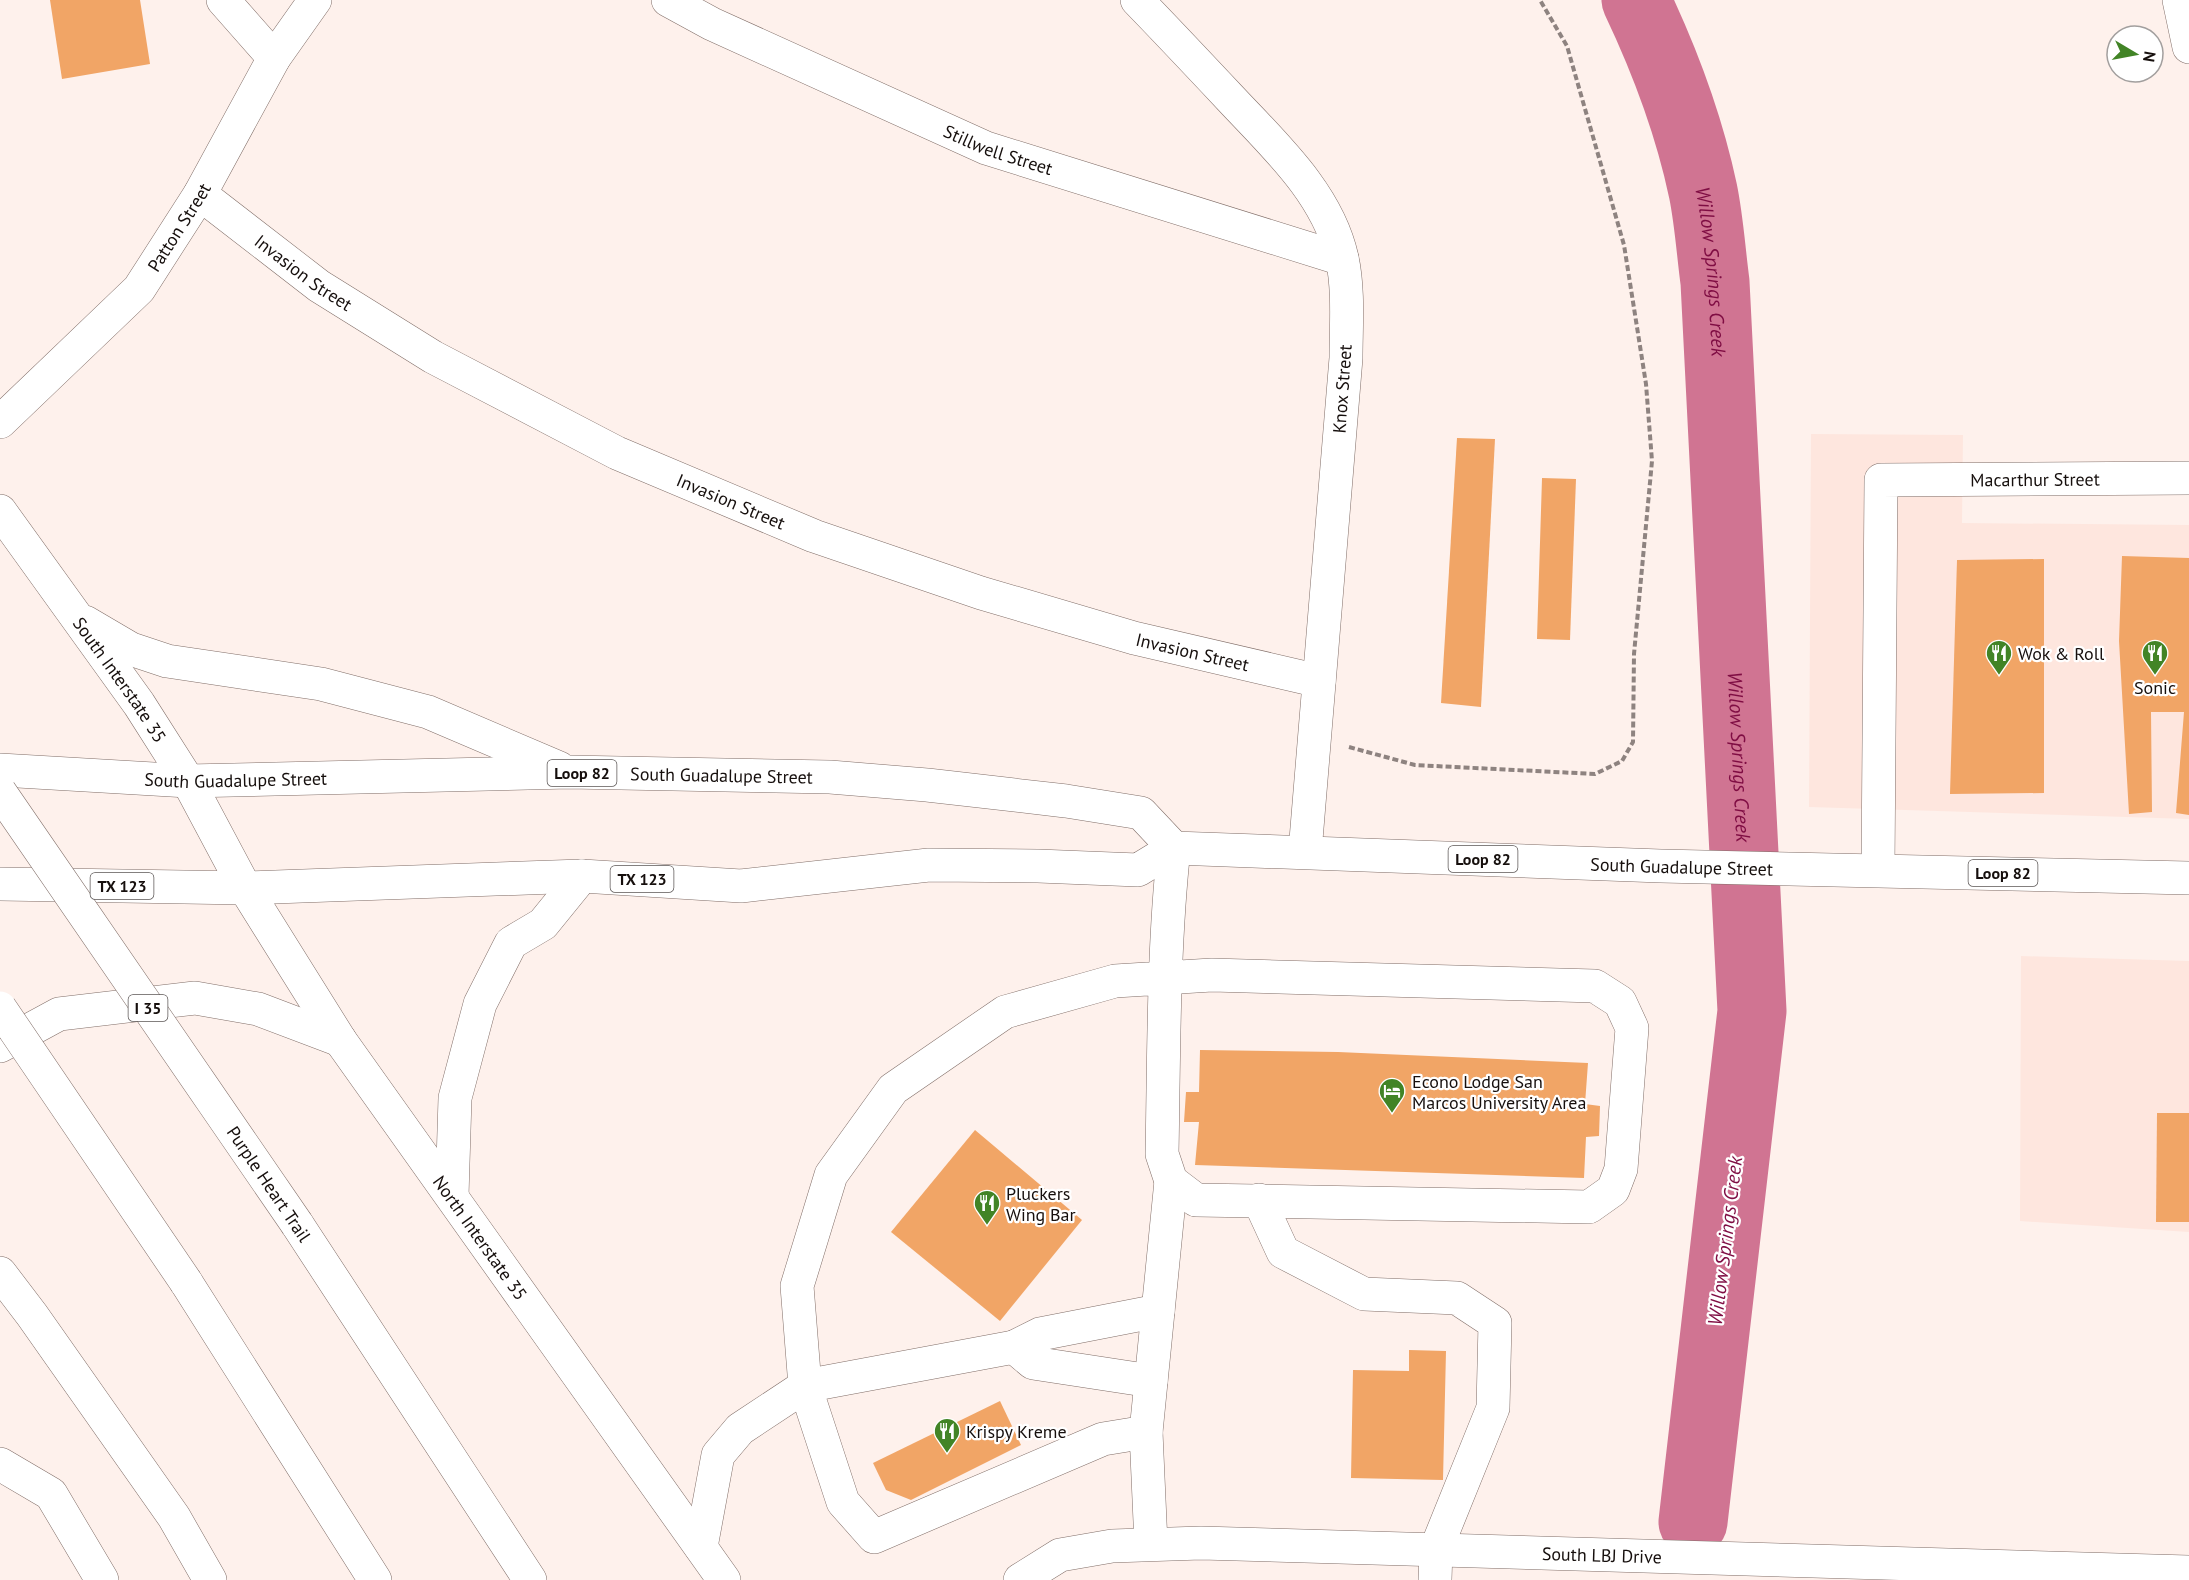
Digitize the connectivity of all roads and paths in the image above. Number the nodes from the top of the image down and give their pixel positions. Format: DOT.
graph roads {
  1 [pos="224,0"];
  2 [pos="315,0"];
  3 [pos="668,0"];
  4 [pos="1137,0"];
  5 [pos="1540,0"];
  6 [pos="2179,0"];
  7 [pos="2189,47"];
  8 [pos="274,58"];
  9 [pos="200,194"];
  10 [pos="1342,259"];
  11 [pos="0,422"];
  12 [pos="2189,478"];
  13 [pos="0,511"];
  14 [pos="75,616"];
  15 [pos="1319,681"];
  16 [pos="1314,741"];
  17 [pos="0,770"];
  18 [pos="569,772"];
  19 [pos="188,781"];
  20 [pos="0,792"];
  21 [pos="1174,848"];
  22 [pos="1305,852"];
  23 [pos="1878,870"];
  24 [pos="582,876"];
  25 [pos="2189,878"];
  26 [pos="0,884"];
  27 [pos="245,888"];
  28 [pos="1165,978"];
  29 [pos="0,1008"];
  30 [pos="340,1040"];
  31 [pos="0,1046"];
  32 [pos="1171,1181"];
  33 [pos="452,1196"];
  34 [pos="1259,1200"];
  35 [pos="1,1277"];
  36 [pos="1158,1311"];
  37 [pos="1014,1347"];
  38 [pos="1151,1381"];
  39 [pos="805,1386"];
  40 [pos="1146,1432"];
  41 [pos="0,1464"];
  42 [pos="1151,1544"];
  43 [pos="701,1547"];
  44 [pos="1436,1564"];
  45 [pos="1933,1572"];
  46 [pos="2189,1572"];
  47 [pos="102,1580"];
  48 [pos="210,1580"];
  49 [pos="373,1580"];
  50 [pos="530,1580"];
  51 [pos="724,1580"];
  52 [pos="1020,1580"];
  1 -- 8 [label="main road"];
  2 -- 8 [label="main road, Patton Street"];
  3 -- 10 [label="main road, Stillwell Street"];
  4 -- 10 [label="main road, Knox Street"];
  5 -- 16 [label="path"];
  6 -- 7 [label="main road"];
  8 -- 9 [label="main road, Patton Street"];
  9 -- 11 [label="main road, Patton Street"];
  9 -- 15 [label="main road, Invasion Street"];
  10 -- 15 [label="main road, Knox Street"];
  12 -- 23 [label="main road, Macarthur Street"];
  13 -- 14 [label="main road, South Interstate 35"];
  14 -- 18 [label="main road"];
  14 -- 19 [label="main road, South Interstate 35"];
  15 -- 16 [label="main road, Knox Street"];
  16 -- 22 [label="main road, Knox Street"];
  17 -- 19 [label="main road, South Guadalupe Street"];
  18 -- 19 [label="main road, South Guadalupe Street / Loop 82"];
  18 -- 21 [label="main road, South Guadalupe Street / Loop 82"];
  19 -- 27 [label="main road, South Interstate 35"];
  20 -- 50 [label="main road, Purple Heart Trail / I 35, bridge"];
  21 -- 22 [label="main road, South Guadalupe Street / Loop 82"];
  21 -- 24 [label="main road, TX 123"];
  21 -- 28 [label="main road"];
  22 -- 23 [label="main road, South Guadalupe Street / Loop 82"];
  23 -- 25 [label="main road, South Guadalupe Street / Loop 82"];
  24 -- 27 [label="main road, TX 123"];
  24 -- 33 [label="main road"];
  26 -- 27 [label="main road, TX 123"];
  27 -- 30 [label="main road, North Interstate 35"];
  28 -- 32 [label="main road"];
  28 -- 34 [label="main road"];
  28 -- 39 [label="main road"];
  29 -- 49 [label="main road, bridge"];
  30 -- 31 [label="main road"];
  30 -- 33 [label="main road, North Interstate 35"];
  32 -- 34 [label="main road"];
  32 -- 36 [label="main road"];
  33 -- 43 [label="main road, North Interstate 35"];
  34 -- 44 [label="main road"];
  35 -- 48 [label="main road"];
  36 -- 37 [label="main road"];
  36 -- 38 [label="main road"];
  37 -- 38 [label="main road"];
  37 -- 39 [label="main road"];
  38 -- 40 [label="main road"];
  39 -- 40 [label="main road"];
  39 -- 43 [label="main road"];
  40 -- 42 [label="main road"];
  41 -- 47 [label="main road"];
  42 -- 44 [label="main road, South LBJ Drive"];
  42 -- 52 [label="main road, South LBJ Drive"];
  43 -- 51 [label="main road, North Interstate 35"];
  44 -- 45 [label="main road, South LBJ Drive"];
  45 -- 46 [label="main road, South LBJ Drive"];
}
